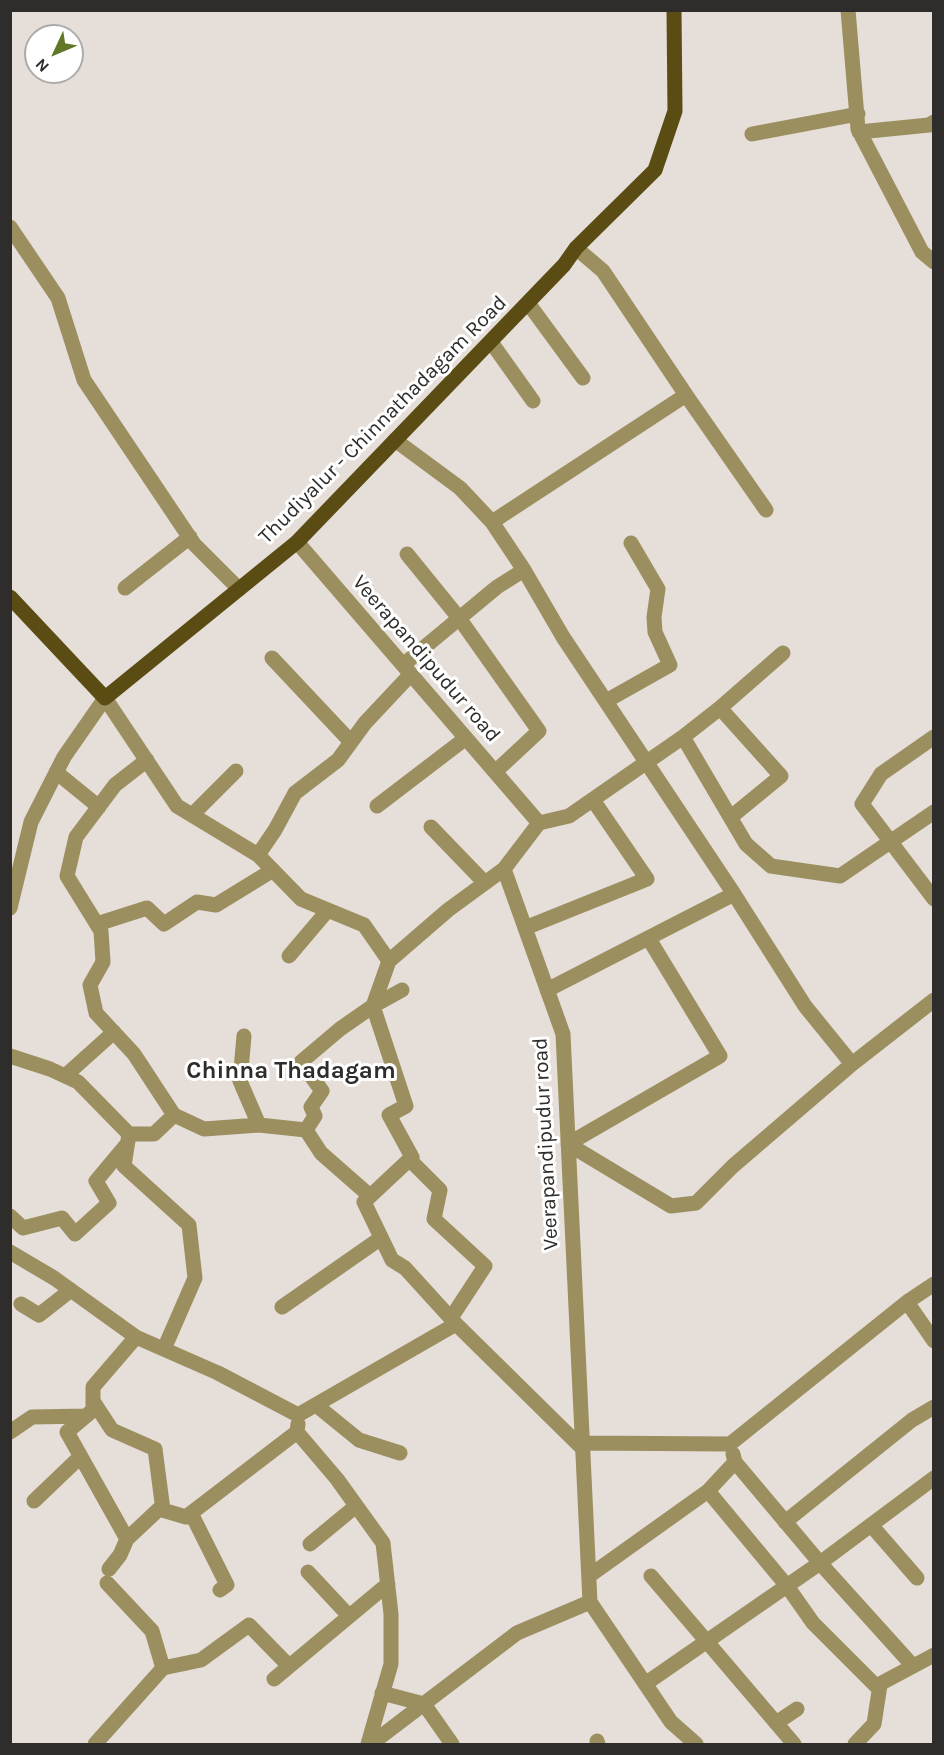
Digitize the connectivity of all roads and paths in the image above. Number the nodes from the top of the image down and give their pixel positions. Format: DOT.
graph roads {
  1 [pos="674,10"];
  2 [pos="848,10"];
  3 [pos="858,114"];
  4 [pos="933,122"];
  5 [pos="859,132"];
  6 [pos="752,134"];
  7 [pos="10,227"];
  8 [pos="576,248"];
  9 [pos="933,262"];
  10 [pos="528,303"];
  11 [pos="491,342"];
  12 [pos="583,378"];
  13 [pos="686,395"];
  14 [pos="532,401"];
  15 [pos="396,440"];
  16 [pos="766,510"];
  17 [pos="492,522"];
  18 [pos="190,537"];
  19 [pos="297,542"];
  20 [pos="631,543"];
  21 [pos="407,554"];
  22 [pos="524,570"];
  23 [pos="125,588"];
  24 [pos="239,589"];
  25 [pos="10,597"];
  26 [pos="459,618"];
  27 [pos="783,653"];
  28 [pos="272,658"];
  29 [pos="407,670"];
  30 [pos="105,698"];
  31 [pos="606,701"];
  32 [pos="720,708"];
  33 [pos="683,737"];
  34 [pos="933,737"];
  35 [pos="466,738"];
  36 [pos="351,742"];
  37 [pos="147,760"];
  38 [pos="647,762"];
  39 [pos="236,771"];
  40 [pos="56,772"];
  41 [pos="495,772"];
  42 [pos="593,800"];
  43 [pos="377,806"];
  44 [pos="99,807"];
  45 [pos="933,812"];
  46 [pos="192,814"];
  47 [pos="731,817"];
  48 [pos="539,824"];
  49 [pos="431,827"];
  50 [pos="890,842"];
  51 [pos="258,855"];
  52 [pos="504,869"];
  53 [pos="273,870"];
  54 [pos="485,883"];
  55 [pos="734,894"];
  56 [pos="933,899"];
  57 [pos="10,908"];
  58 [pos="328,910"];
  59 [pos="97,924"];
  60 [pos="525,928"];
  61 [pos="650,939"];
  62 [pos="289,956"];
  63 [pos="389,961"];
  64 [pos="402,990"];
  65 [pos="547,990"];
  66 [pos="933,1000"];
  67 [pos="373,1006"];
  68 [pos="114,1032"];
  69 [pos="244,1036"];
  70 [pos="10,1056"];
  71 [pos="852,1064"];
  72 [pos="65,1076"];
  73 [pos="174,1115"];
  74 [pos="259,1125"];
  75 [pos="306,1130"];
  76 [pos="128,1139"];
  77 [pos="568,1144"];
  78 [pos="409,1160"];
  79 [pos="370,1196"];
  80 [pos="10,1216"];
  81 [pos="381,1238"];
  82 [pos="10,1252"];
  83 [pos="933,1284"];
  84 [pos="71,1290"];
  85 [pos="907,1302"];
  86 [pos="21,1304"];
  87 [pos="282,1307"];
  88 [pos="454,1321"];
  89 [pos="136,1337"];
  90 [pos="933,1341"];
  91 [pos="164,1349"];
  92 [pos="93,1401"];
  93 [pos="316,1405"];
  94 [pos="933,1407"];
  95 [pos="298,1415"];
  96 [pos="85,1416"];
  97 [pos="10,1432"];
  98 [pos="297,1432"];
  99 [pos="729,1444"];
  100 [pos="582,1446"];
  101 [pos="400,1453"];
  102 [pos="80,1456"];
  103 [pos="735,1462"];
  104 [pos="933,1480"];
  105 [pos="708,1491"];
  106 [pos="34,1501"];
  107 [pos="356,1506"];
  108 [pos="164,1510"];
  109 [pos="191,1514"];
  110 [pos="785,1522"];
  111 [pos="871,1525"];
  112 [pos="127,1539"];
  113 [pos="310,1544"];
  114 [pos="820,1563"];
  115 [pos="308,1572"];
  116 [pos="589,1576"];
  117 [pos="651,1576"];
  118 [pos="917,1578"];
  119 [pos="387,1584"];
  120 [pos="787,1586"];
  121 [pos="220,1590"];
  122 [pos="590,1602"];
  123 [pos="349,1616"];
  124 [pos="707,1642"];
  125 [pos="933,1654"];
  126 [pos="289,1666"];
  127 [pos="913,1666"];
  128 [pos="162,1668"];
  129 [pos="274,1678"];
  130 [pos="645,1684"];
  131 [pos="880,1684"];
  132 [pos="382,1693"];
  133 [pos="424,1704"];
  134 [pos="797,1709"];
  135 [pos="776,1723"];
  136 [pos="95,1744"];
  137 [pos="369,1744"];
  138 [pos="452,1744"];
  139 [pos="696,1744"];
  140 [pos="794,1744"];
  141 [pos="855,1744"];
  1 -- 8 [label="main road, Thudiyalur - Chinnathadagam Road"];
  2 -- 3 [label="street"];
  3 -- 5 [label="street"];
  3 -- 6 [label="street"];
  4 -- 5 [label="street"];
  5 -- 9 [label="street"];
  7 -- 18 [label="street"];
  8 -- 10 [label="main road, Thudiyalur - Chinnathadagam Road"];
  8 -- 13 [label="street"];
  10 -- 11 [label="main road, Thudiyalur - Chinnathadagam Road"];
  10 -- 12 [label="street"];
  11 -- 14 [label="street"];
  11 -- 15 [label="main road, Thudiyalur - Chinnathadagam Road"];
  13 -- 16 [label="street"];
  13 -- 17 [label="street"];
  15 -- 17 [label="street"];
  15 -- 19 [label="main road, Thudiyalur - Chinnathadagam Road"];
  17 -- 22 [label="street"];
  18 -- 23 [label="street"];
  18 -- 24 [label="street"];
  19 -- 24 [label="main road, Thudiyalur - Chinnathadagam Road"];
  19 -- 29 [label="street, Veerapandipudur road"];
  20 -- 31 [label="street"];
  21 -- 26 [label="street"];
  22 -- 26 [label="street"];
  22 -- 31 [label="street"];
  24 -- 30 [label="main road, Thudiyalur - Chinnathadagam Road"];
  25 -- 30 [label="main road"];
  26 -- 29 [label="street"];
  26 -- 41 [label="street"];
  27 -- 32 [label="street"];
  28 -- 36 [label="street"];
  29 -- 35 [label="street, Veerapandipudur road"];
  29 -- 36 [label="street"];
  30 -- 37 [label="street"];
  30 -- 40 [label="street"];
  31 -- 38 [label="street"];
  32 -- 33 [label="street"];
  32 -- 47 [label="street"];
  33 -- 38 [label="street"];
  33 -- 47 [label="street"];
  34 -- 50 [label="street"];
  35 -- 41 [label="street, Veerapandipudur road"];
  35 -- 43 [label="street"];
  36 -- 51 [label="street"];
  37 -- 44 [label="street"];
  37 -- 46 [label="street"];
  38 -- 42 [label="street"];
  38 -- 55 [label="street"];
  39 -- 46 [label="street"];
  40 -- 44 [label="street"];
  40 -- 57 [label="street"];
  41 -- 48 [label="street, Veerapandipudur road"];
  42 -- 48 [label="street"];
  42 -- 60 [label="street"];
  44 -- 59 [label="street"];
  45 -- 50 [label="street"];
  46 -- 51 [label="street"];
  47 -- 50 [label="street"];
  48 -- 52 [label="street"];
  49 -- 54 [label="street"];
  50 -- 56 [label="street"];
  51 -- 53 [label="street"];
  52 -- 54 [label="street"];
  52 -- 60 [label="street, Veerapandipudur road"];
  53 -- 58 [label="street"];
  53 -- 59 [label="street"];
  54 -- 63 [label="street"];
  55 -- 61 [label="street"];
  55 -- 71 [label="street"];
  58 -- 62 [label="street"];
  58 -- 63 [label="street"];
  59 -- 68 [label="street"];
  60 -- 65 [label="street, Veerapandipudur road"];
  61 -- 65 [label="street"];
  61 -- 77 [label="street"];
  63 -- 67 [label="street"];
  64 -- 67 [label="street"];
  65 -- 77 [label="street, Veerapandipudur road"];
  66 -- 71 [label="street"];
  67 -- 75 [label="street"];
  67 -- 78 [label="street"];
  68 -- 72 [label="street"];
  68 -- 73 [label="street"];
  69 -- 74 [label="street"];
  70 -- 72 [label="street"];
  71 -- 77 [label="street"];
  72 -- 76 [label="street"];
  73 -- 74 [label="street"];
  73 -- 76 [label="street"];
  74 -- 75 [label="street"];
  75 -- 79 [label="street"];
  76 -- 80 [label="street"];
  76 -- 91 [label="street"];
  77 -- 100 [label="street, Veerapandipudur road"];
  78 -- 79 [label="street"];
  78 -- 88 [label="street"];
  79 -- 81 [label="street"];
  81 -- 87 [label="street"];
  81 -- 88 [label="street"];
  82 -- 84 [label="street"];
  83 -- 85 [label="street"];
  84 -- 86 [label="street"];
  84 -- 89 [label="street"];
  85 -- 90 [label="street"];
  85 -- 99 [label="street"];
  88 -- 93 [label="street"];
  88 -- 100 [label="street"];
  89 -- 91 [label="street"];
  89 -- 92 [label="street"];
  91 -- 95 [label="street"];
  92 -- 96 [label="street"];
  92 -- 108 [label="street"];
  93 -- 95 [label="street"];
  93 -- 101 [label="street"];
  94 -- 110 [label="street"];
  95 -- 98 [label="street"];
  96 -- 97 [label="street"];
  96 -- 102 [label="street"];
  98 -- 107 [label="street"];
  98 -- 109 [label="street"];
  99 -- 100 [label="street"];
  99 -- 103 [label="street"];
  100 -- 116 [label="street, Veerapandipudur road"];
  102 -- 106 [label="street"];
  102 -- 112 [label="street"];
  103 -- 105 [label="street"];
  103 -- 110 [label="street"];
  104 -- 111 [label="street"];
  105 -- 116 [label="street"];
  105 -- 120 [label="street"];
  107 -- 113 [label="street"];
  107 -- 119 [label="street"];
  108 -- 109 [label="street"];
  108 -- 112 [label="street"];
  109 -- 121 [label="street"];
  110 -- 114 [label="street"];
  111 -- 114 [label="street"];
  111 -- 118 [label="street"];
  112 -- 128 [label="street"];
  114 -- 120 [label="street"];
  114 -- 127 [label="street"];
  115 -- 123 [label="street"];
  116 -- 122 [label="street, Veerapandipudur road"];
  117 -- 124 [label="street"];
  119 -- 123 [label="street"];
  119 -- 132 [label="street"];
  120 -- 124 [label="street"];
  120 -- 131 [label="street"];
  122 -- 130 [label="street"];
  122 -- 133 [label="street"];
  123 -- 126 [label="street"];
  124 -- 130 [label="street"];
  124 -- 135 [label="street"];
  125 -- 127 [label="street"];
  126 -- 128 [label="street"];
  126 -- 129 [label="street"];
  127 -- 131 [label="street"];
  128 -- 136 [label="street"];
  130 -- 139 [label="street"];
  131 -- 141 [label="street"];
  132 -- 133 [label="street"];
  132 -- 137 [label="street"];
  133 -- 137 [label="street"];
  133 -- 138 [label="street"];
  134 -- 135 [label="street"];
  135 -- 140 [label="street"];
}
